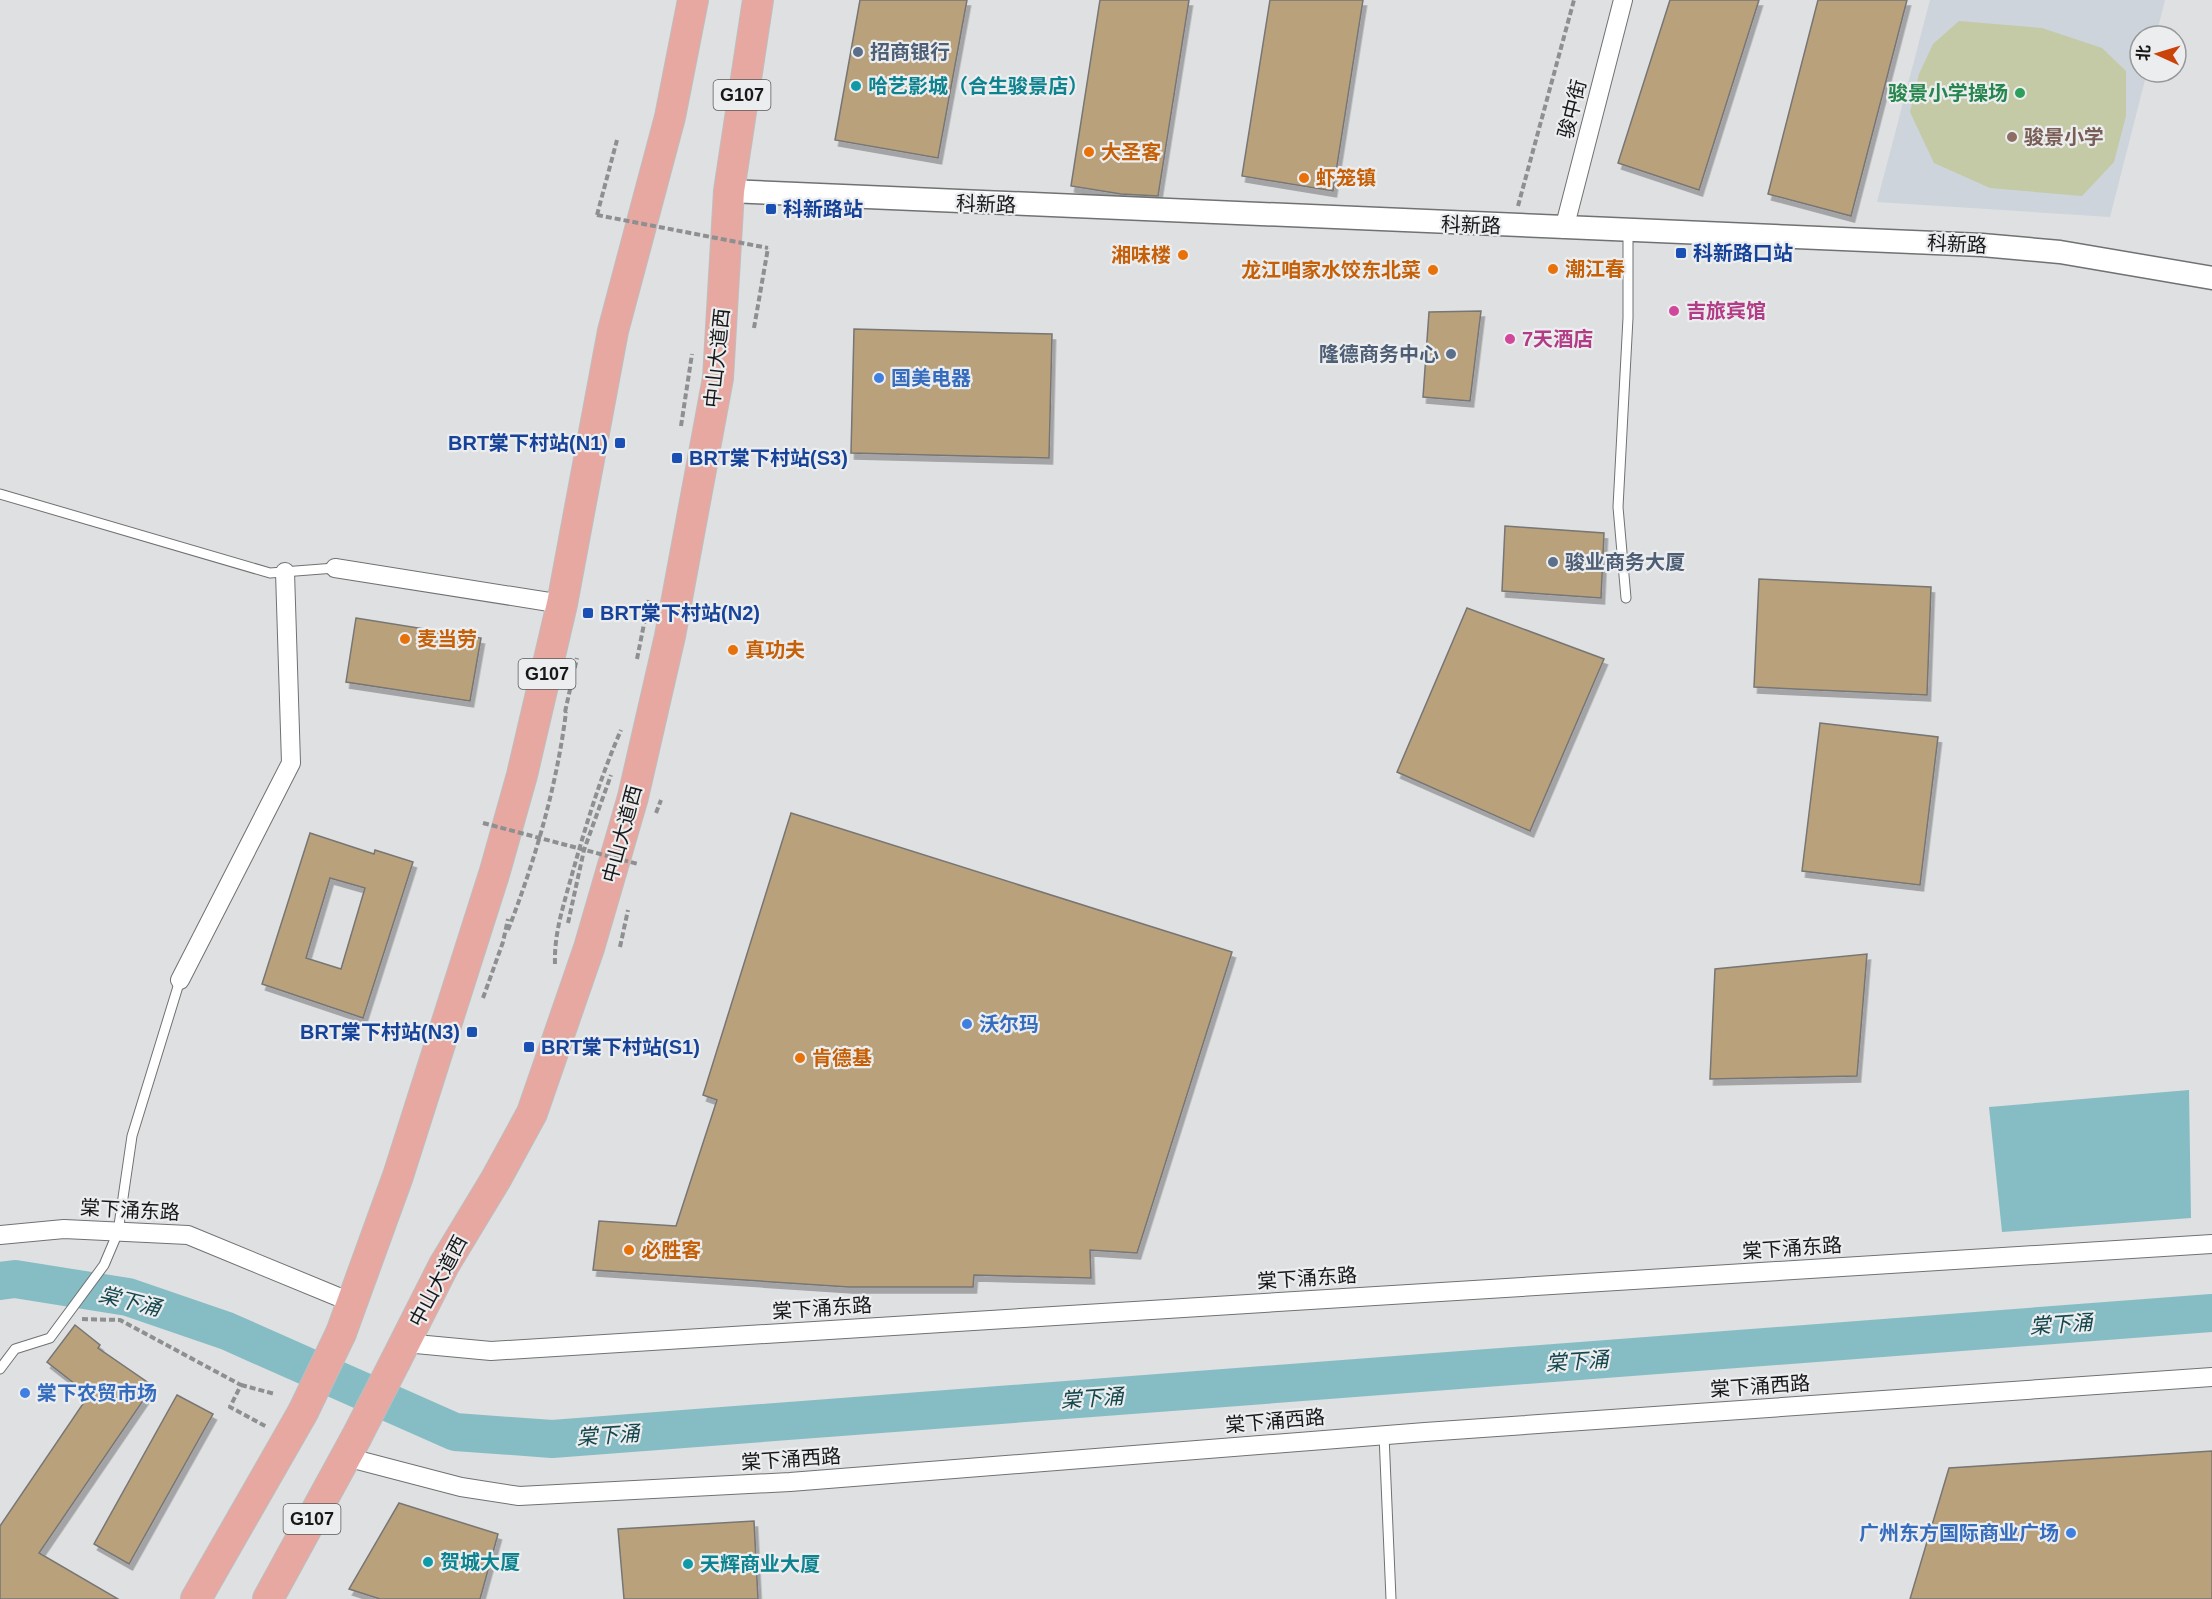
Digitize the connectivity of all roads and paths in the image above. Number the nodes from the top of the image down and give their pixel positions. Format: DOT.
graph roads {
  1 [pos="693,0"];
  2 [pos="758,0"];
  3 [pos="1574,0"];
  4 [pos="1623,0"];
  5 [pos="617,140"];
  6 [pos="729,191"];
  7 [pos="1513,227"];
  8 [pos="1564,229"];
  9 [pos="1628,231"];
  10 [pos="2212,278"];
  11 [pos="754,328"];
  12 [pos="693,351"];
  13 [pos="681,429"];
  14 [pos="0,494"];
  15 [pos="335,568"];
  16 [pos="285,572"];
  17 [pos="650,596"];
  18 [pos="1626,598"];
  19 [pos="562,604"];
  20 [pos="636,664"];
  21 [pos="567,701"];
  22 [pos="483,824"];
  23 [pos="584,850"];
  24 [pos="639,864"];
  25 [pos="566,934"];
  26 [pos="503,942"];
  27 [pos="556,968"];
  28 [pos="180,980"];
  29 [pos="118,1232"];
  30 [pos="0,1235"];
  31 [pos="2212,1244"];
  32 [pos="353,1304"];
  33 [pos="67,1318"];
  34 [pos="400,1351"];
  35 [pos="0,1369"];
  36 [pos="2212,1377"];
  37 [pos="241,1385"];
  38 [pos="275,1394"];
  39 [pos="1384,1435"];
  40 [pos="288,1438"];
  41 [pos="351,1448"];
  42 [pos="196,1599"];
  43 [pos="268,1599"];
  44 [pos="1391,1599"];
  1 -- 19 [label="highway, G107"];
  2 -- 6 [label="highway, 中山大道西 / G107"];
  3 -- 7 [label="path"];
  4 -- 8 [label="street, 骏中街"];
  5 -- 11 [label="path, bridge"];
  6 -- 7 [label="street, 科新路"];
  6 -- 34 [label="highway, 中山大道西 / G107"];
  7 -- 8 [label="street, 科新路"];
  8 -- 9 [label="street, 科新路"];
  9 -- 10 [label="street, 科新路"];
  9 -- 18 [label="lane"];
  12 -- 13 [label="path"];
  14 -- 16 [label="lane"];
  15 -- 16 [label="lane"];
  15 -- 19 [label="street"];
  16 -- 28 [label="street"];
  17 -- 20 [label="path"];
  19 -- 32 [label="highway, G107"];
  21 -- 26 [label="path"];
  22 -- 23 [label="path, bridge"];
  23 -- 24 [label="path, bridge"];
  23 -- 25 [label="path"];
  23 -- 27 [label="path"];
  28 -- 29 [label="lane"];
  29 -- 30 [label="street, 棠下涌东路"];
  29 -- 32 [label="street, 棠下涌东路"];
  29 -- 33 [label="lane"];
  31 -- 34 [label="street, 棠下涌东路"];
  32 -- 40 [label="highway, G107, bridge"];
  33 -- 35 [label="lane"];
  33 -- 37 [label="path"];
  34 -- 41 [label="highway, 中山大道西 / G107, bridge"];
  36 -- 39 [label="street, 棠下涌西路"];
  37 -- 38 [label="path"];
  37 -- 40 [label="path"];
  39 -- 41 [label="street, 棠下涌西路"];
  39 -- 44 [label="lane"];
  40 -- 42 [label="highway, G107"];
  41 -- 43 [label="highway, 中山大道西 / G107"];
}
